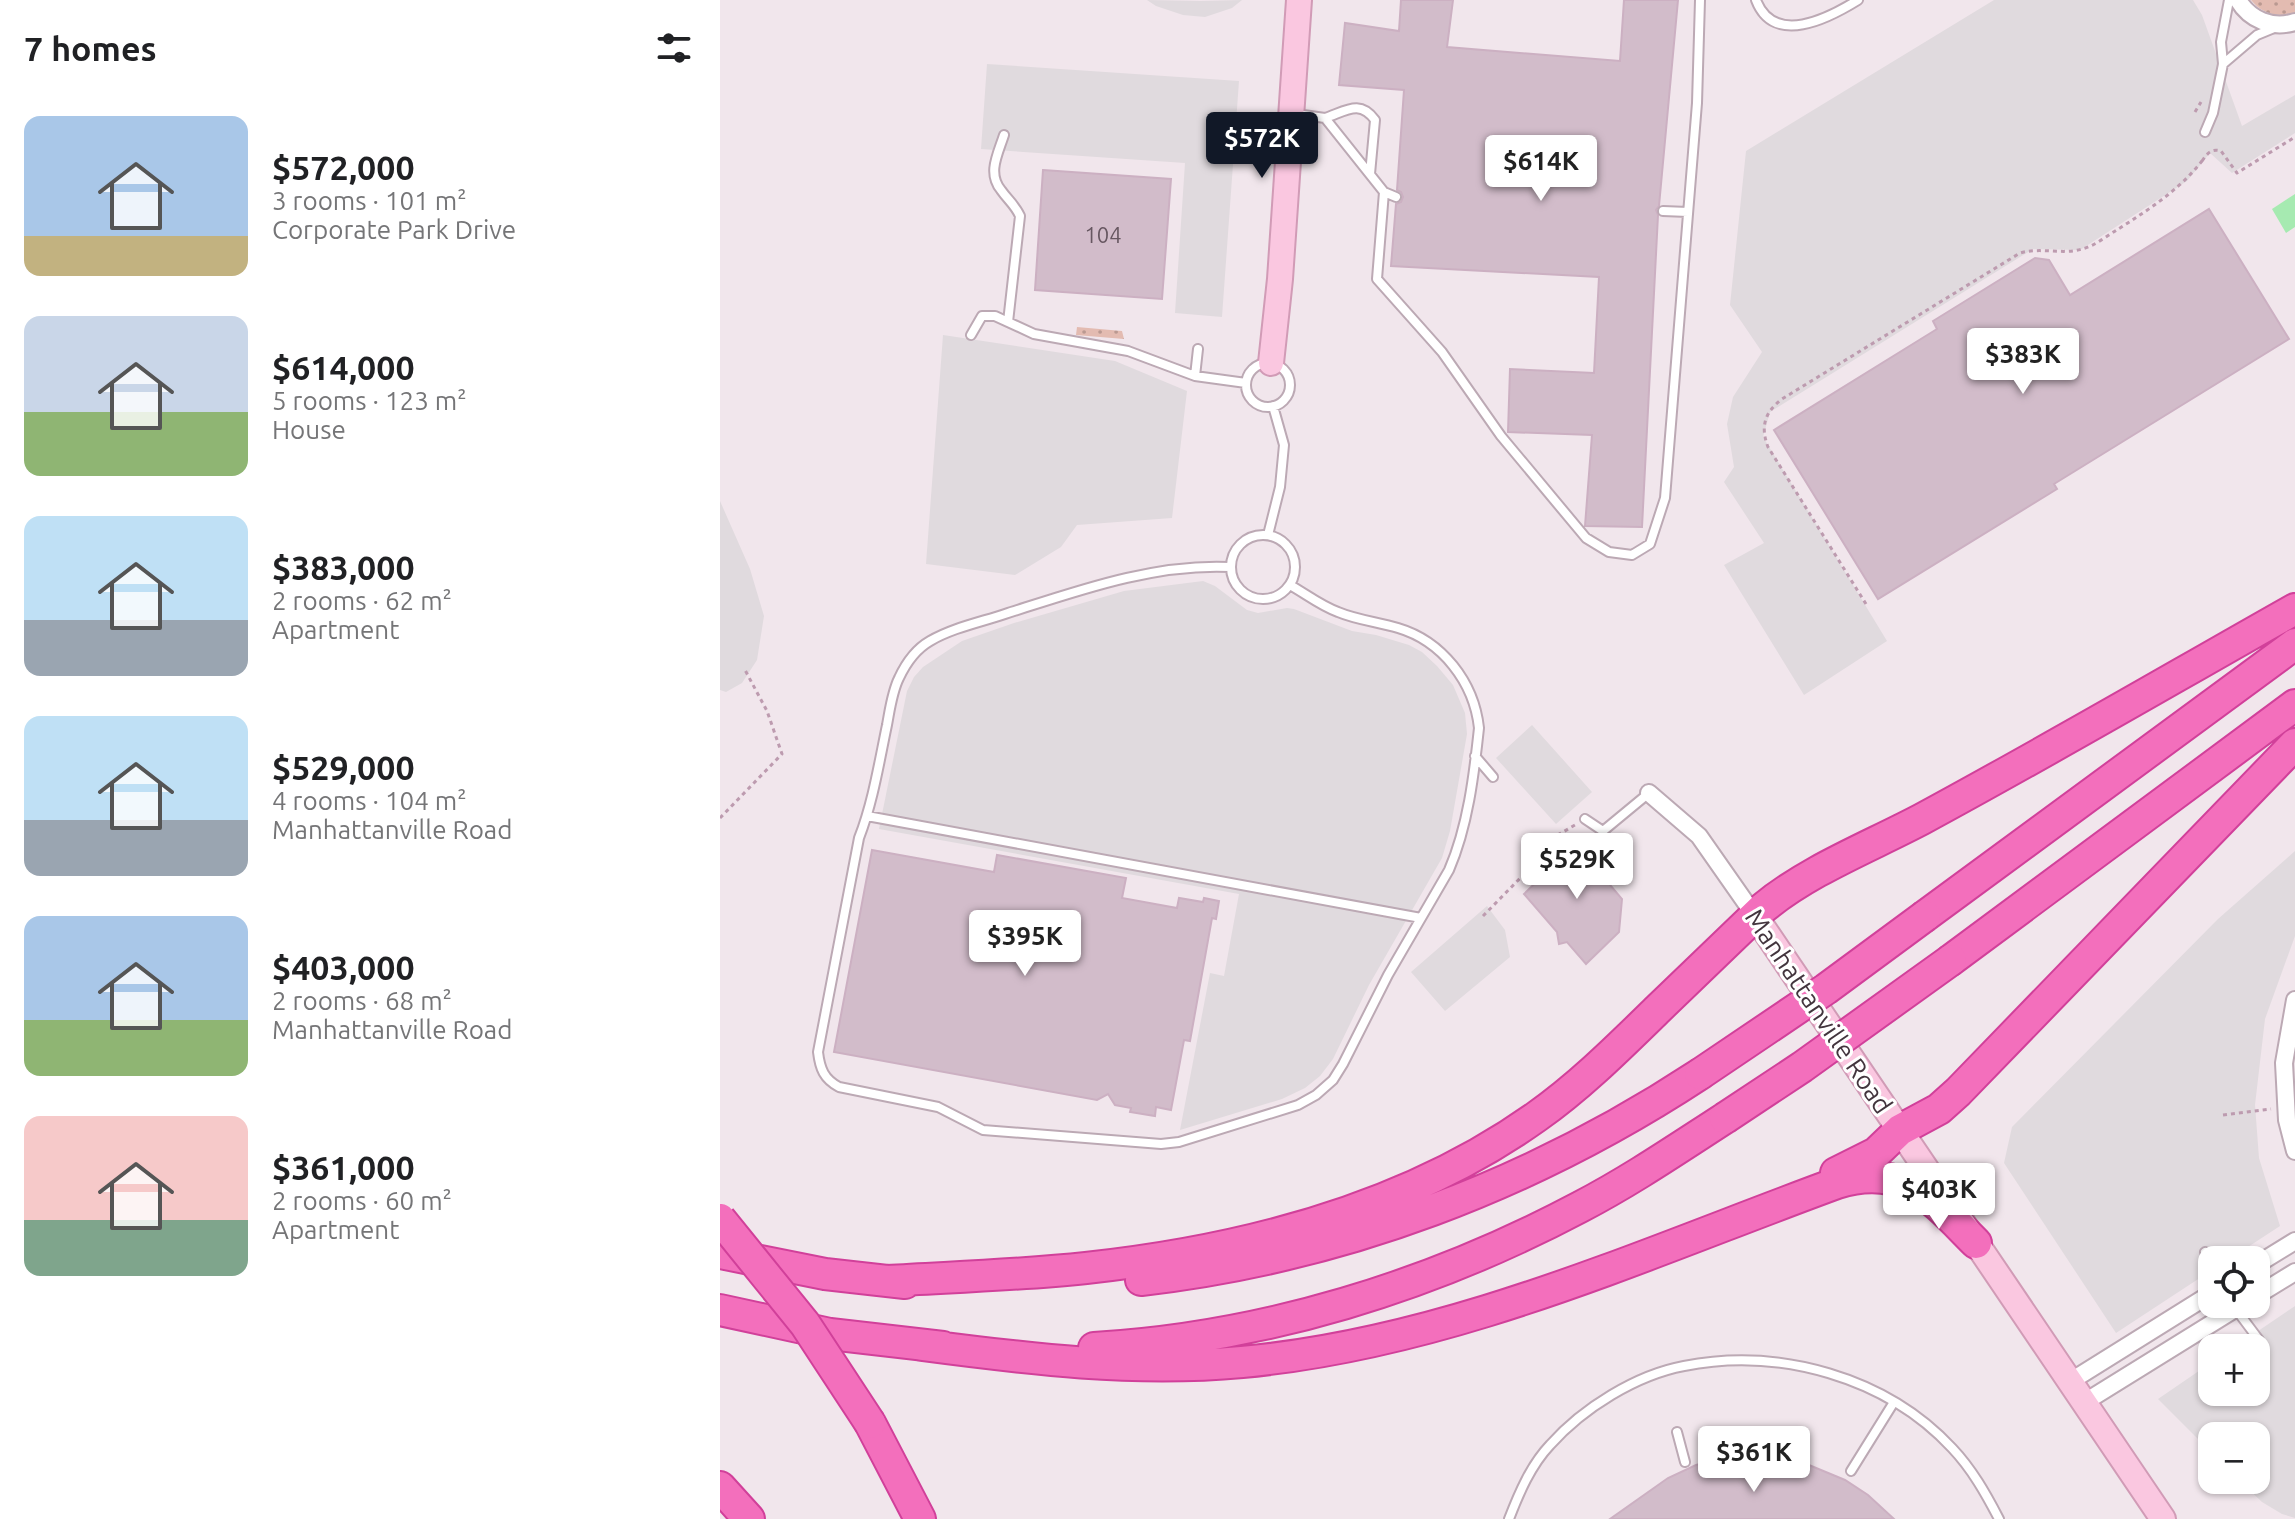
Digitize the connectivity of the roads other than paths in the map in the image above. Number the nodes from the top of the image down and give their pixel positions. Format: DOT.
graph roads {
  1 [pos="1299,0"];
  2 [pos="1700,0"];
  3 [pos="1756,0"];
  4 [pos="1858,0"];
  5 [pos="2229,0"];
  6 [pos="2238,0"];
  7 [pos="2288,24"];
  8 [pos="2223,64"];
  9 [pos="1291,113"];
  10 [pos="1325,118"];
  11 [pos="2205,132"];
  12 [pos="1004,135"];
  13 [pos="1370,175"];
  14 [pos="1384,192"];
  15 [pos="1396,197"];
  16 [pos="1663,211"];
  17 [pos="1688,212"];
  18 [pos="1008,322"];
  19 [pos="971,335"];
  20 [pos="1198,349"];
  21 [pos="1271,363"];
  22 [pos="1195,376"];
  23 [pos="1246,383"];
  24 [pos="1273,406"];
  25 [pos="1268,535"];
  26 [pos="1231,567"];
  27 [pos="1290,585"];
  28 [pos="2295,609"];
  29 [pos="2295,644"];
  30 [pos="2295,705"];
  31 [pos="2295,744"];
  32 [pos="1475,756"];
  33 [pos="1493,777"];
  34 [pos="1649,793"];
  35 [pos="867,816"];
  36 [pos="1585,819"];
  37 [pos="1755,916"];
  38 [pos="1421,918"];
  39 [pos="2295,1000"];
  40 [pos="2291,1037"];
  41 [pos="1900,1130"];
  42 [pos="2295,1151"];
  43 [pos="720,1219"];
  44 [pos="1714,1228"];
  45 [pos="2295,1241"];
  46 [pos="1976,1243"];
  47 [pos="720,1253"];
  48 [pos="2270,1256"];
  49 [pos="2295,1272"];
  50 [pos="887,1281"];
  51 [pos="2270,1287"];
  52 [pos="2198,1302"];
  53 [pos="720,1310"];
  54 [pos="2218,1318"];
  55 [pos="922,1345"];
  56 [pos="2071,1381"];
  57 [pos="1894,1402"];
  58 [pos="2085,1402"];
  59 [pos="1677,1432"];
  60 [pos="1685,1462"];
  61 [pos="1851,1471"];
  62 [pos="720,1487"];
  63 [pos="749,1519"];
  64 [pos="920,1519"];
  65 [pos="1509,1519"];
  66 [pos="1999,1519"];
  67 [pos="2163,1519"];
  1 -- 9 [label="street"];
  2 -- 17 [label="lane"];
  3 -- 4 [label="lane"];
  5 -- 8 [label="lane"];
  6 -- 7 [label="street"];
  7 -- 8 [label="lane"];
  8 -- 11 [label="lane"];
  9 -- 10 [label="lane"];
  9 -- 21 [label="street"];
  10 -- 13 [label="lane"];
  10 -- 13 [label="lane"];
  12 -- 18 [label="lane"];
  13 -- 14 [label="lane"];
  14 -- 15 [label="lane"];
  14 -- 17 [label="lane"];
  16 -- 17 [label="lane"];
  18 -- 19 [label="lane"];
  18 -- 22 [label="lane"];
  20 -- 22 [label="lane"];
  21 -- 23 [label="lane"];
  21 -- 24 [label="lane"];
  22 -- 23 [label="lane"];
  23 -- 24 [label="lane"];
  24 -- 25 [label="lane"];
  25 -- 26 [label="lane"];
  25 -- 27 [label="lane"];
  26 -- 27 [label="lane"];
  26 -- 35 [label="lane"];
  27 -- 32 [label="lane"];
  28 -- 37 [label="highway"];
  29 -- 50 [label="highway, bridge"];
  30 -- 55 [label="highway, bridge"];
  31 -- 41 [label="highway"];
  32 -- 33 [label="lane"];
  32 -- 38 [label="lane"];
  34 -- 36 [label="lane"];
  34 -- 37 [label="street, Manhattanville Road"];
  35 -- 38 [label="lane"];
  35 -- 38 [label="lane"];
  37 -- 41 [label="street, Manhattanville Road"];
  37 -- 50 [label="highway"];
  39 -- 40 [label="street"];
  40 -- 42 [label="street"];
  41 -- 44 [label="highway"];
  41 -- 46 [label="street, Manhattanville Road"];
  43 -- 64 [label="highway, bridge"];
  44 -- 46 [label="highway"];
  44 -- 55 [label="highway"];
  45 -- 48 [label="street"];
  46 -- 56 [label="street, Manhattanville Road"];
  47 -- 50 [label="highway"];
  49 -- 51 [label="street"];
  52 -- 56 [label="street"];
  53 -- 55 [label="highway"];
  54 -- 58 [label="street"];
  56 -- 58 [label="street, Manhattanville Road"];
  57 -- 61 [label="lane"];
  57 -- 65 [label="lane"];
  57 -- 66 [label="lane"];
  58 -- 67 [label="street, Manhattanville Road"];
  59 -- 60 [label="lane"];
  62 -- 63 [label="highway"];
}
